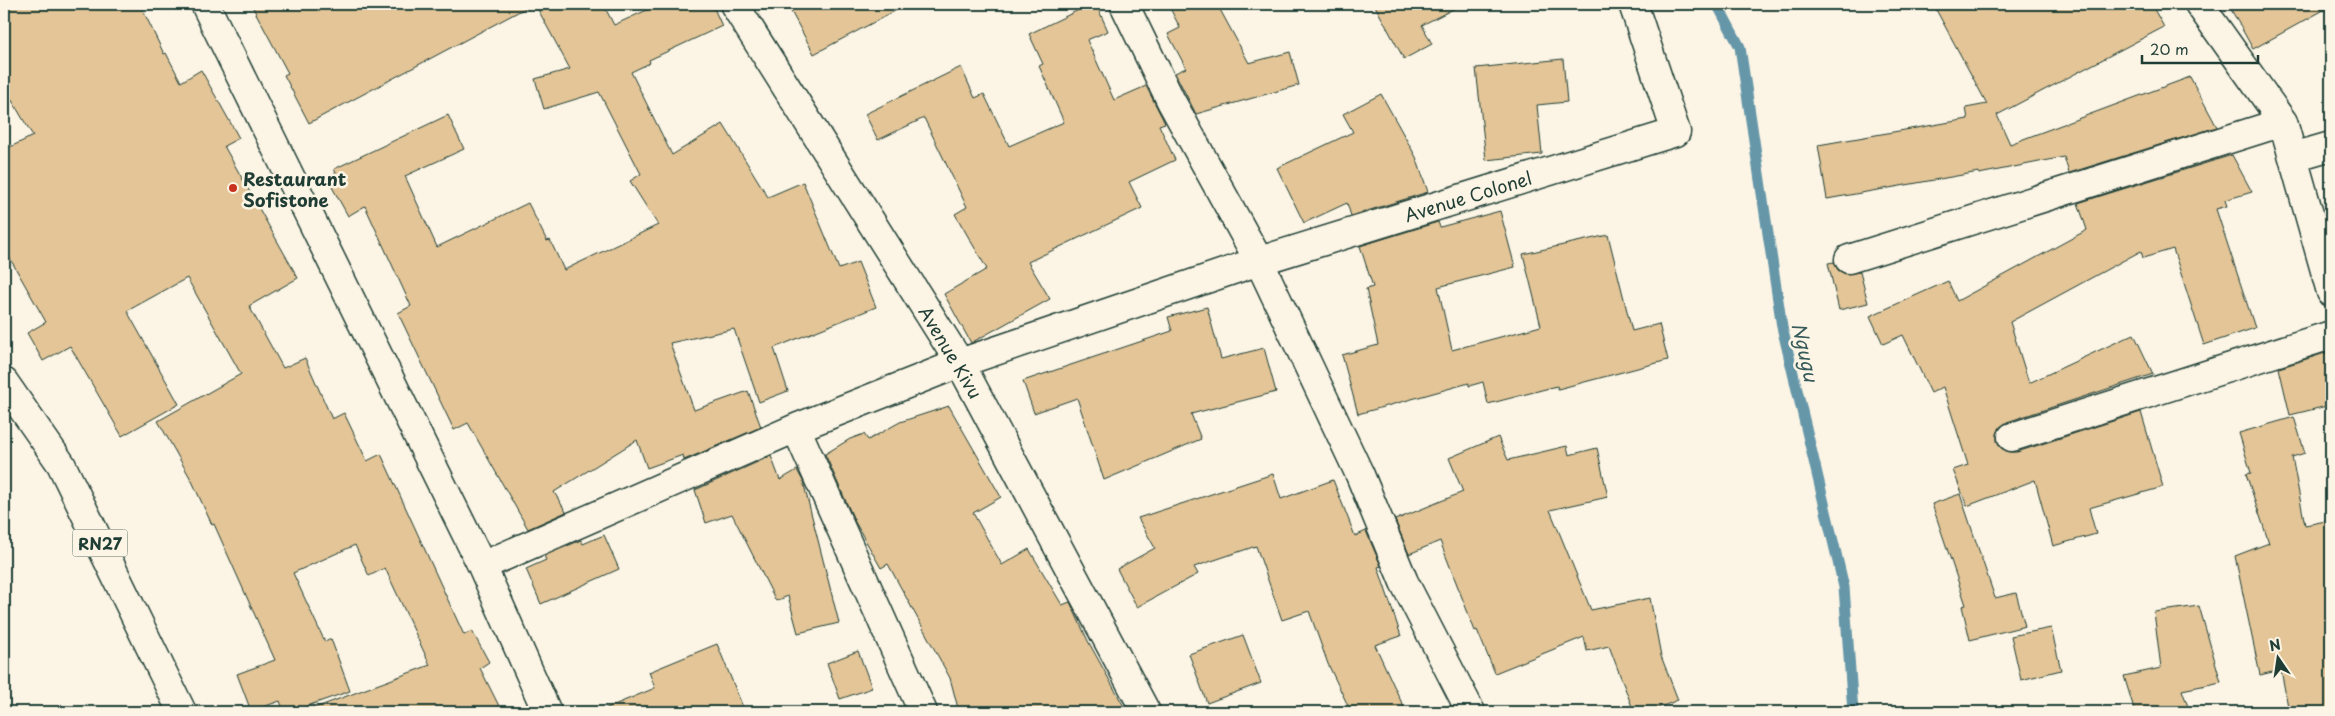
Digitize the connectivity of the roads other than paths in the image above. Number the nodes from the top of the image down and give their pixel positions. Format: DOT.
graph roads {
  1 [pos="205,4"];
  2 [pos="734,4"];
  3 [pos="1124,4"];
  4 [pos="1633,4"];
  5 [pos="2199,4"];
  6 [pos="2283,122"];
  7 [pos="2331,146"];
  8 [pos="2293,157"];
  9 [pos="1849,259"];
  10 [pos="1259,261"];
  11 [pos="2331,292"];
  12 [pos="2331,335"];
  13 [pos="960,363"];
  14 [pos="4,382"];
  15 [pos="796,428"];
  16 [pos="2012,437"];
  17 [pos="482,566"];
  18 [pos="182,712"];
  19 [pos="547,712"];
  20 [pos="923,712"];
  21 [pos="1146,712"];
  22 [pos="1471,712"];
  1 -- 17 [label="street"];
  2 -- 13 [label="street, Avenue Kivu"];
  3 -- 10 [label="street"];
  4 -- 10 [label="street, Avenue Colonel"];
  5 -- 6 [label="street"];
  6 -- 8 [label="street"];
  6 -- 9 [label="street"];
  7 -- 8 [label="street"];
  8 -- 11 [label="street"];
  10 -- 13 [label="street, Avenue Colonel"];
  10 -- 22 [label="street"];
  12 -- 16 [label="street"];
  13 -- 15 [label="street, Avenue Colonel"];
  13 -- 21 [label="street, Avenue Kivu"];
  14 -- 18 [label="street, RN27"];
  15 -- 17 [label="street, Avenue Colonel"];
  15 -- 20 [label="street"];
  17 -- 19 [label="street"];
}
